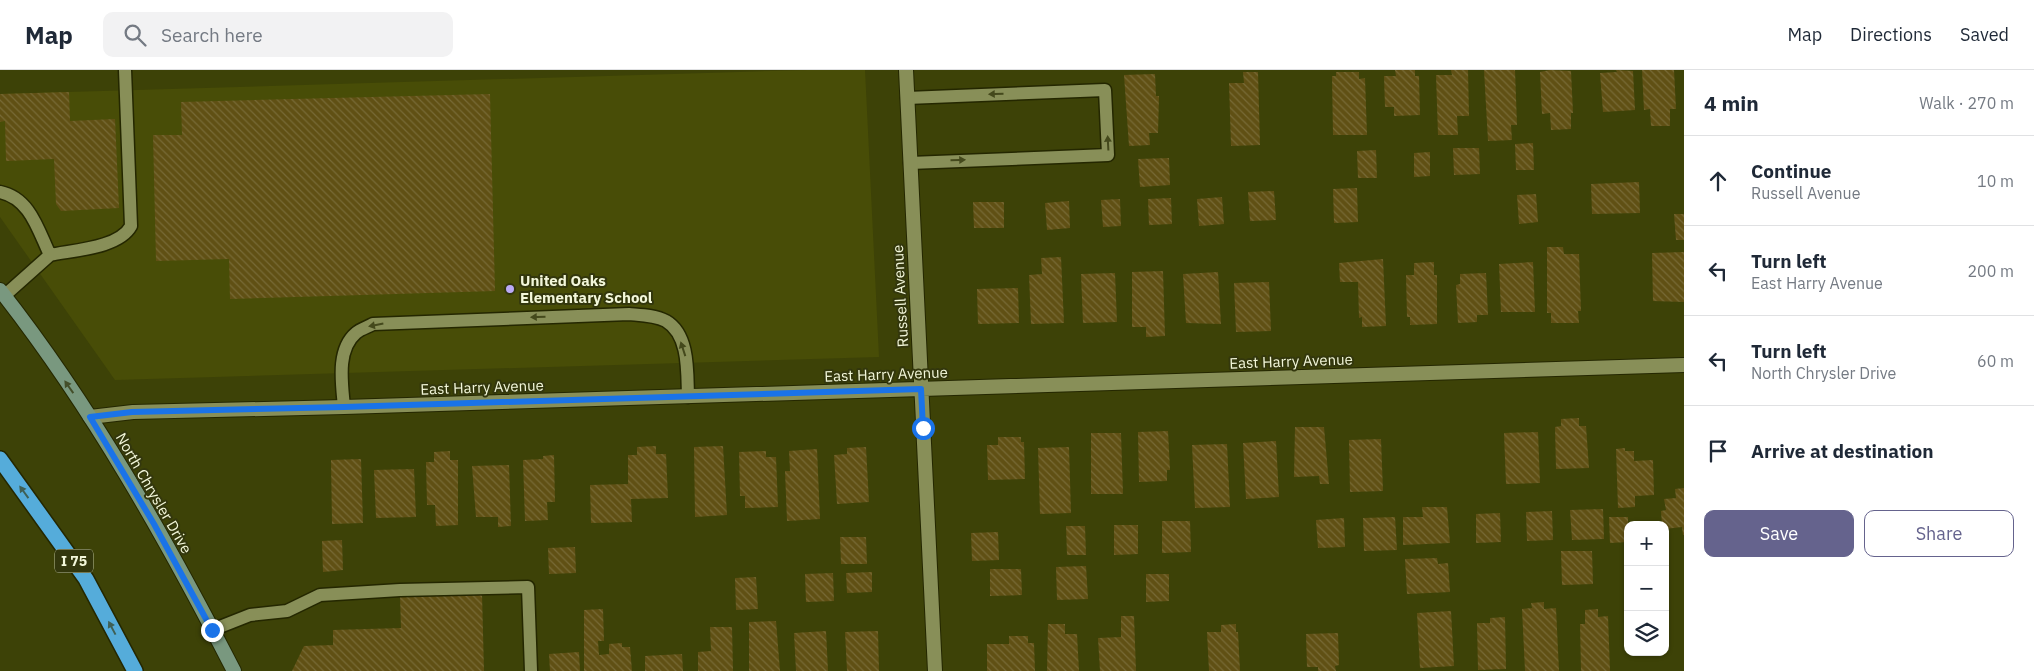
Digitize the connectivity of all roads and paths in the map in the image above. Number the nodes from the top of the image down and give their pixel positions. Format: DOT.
graph roads {
  1 [pos="125,70"];
  2 [pos="906,70"];
  3 [pos="907,98"];
  4 [pos="910,163"];
  5 [pos="0,192"];
  6 [pos="50,255"];
  7 [pos="2,293"];
  8 [pos="1684,365"];
  9 [pos="921,389"];
  10 [pos="688,397"];
  11 [pos="344,407"];
  12 [pos="90,417"];
  13 [pos="0,459"];
  14 [pos="212,630"];
  15 [pos="135,671"];
  16 [pos="234,671"];
  17 [pos="531,671"];
  18 [pos="934,671"];
  1 -- 6 [label="lane"];
  2 -- 3 [label="street, Russell Avenue"];
  3 -- 4 [label="street, Russell Avenue"];
  4 -- 3 [label="lane, one-way"];
  4 -- 9 [label="street, Russell Avenue"];
  5 -- 6 [label="lane"];
  6 -- 7 [label="lane"];
  12 -- 7 [label="main road, North Chrysler Drive, one-way"];
  8 -- 9 [label="street, East Harry Avenue"];
  9 -- 10 [label="street, East Harry Avenue"];
  9 -- 18 [label="street, Russell Avenue"];
  10 -- 11 [label="street, East Harry Avenue"];
  10 -- 11 [label="lane, one-way"];
  11 -- 12 [label="street, East Harry Avenue"];
  12 -- 14 [label="main road, North Chrysler Drive"];
  15 -- 13 [label="highway, I 75, one-way"];
  14 -- 16 [label="main road, North Chrysler Drive"];
  14 -- 17 [label="lane"];
}
